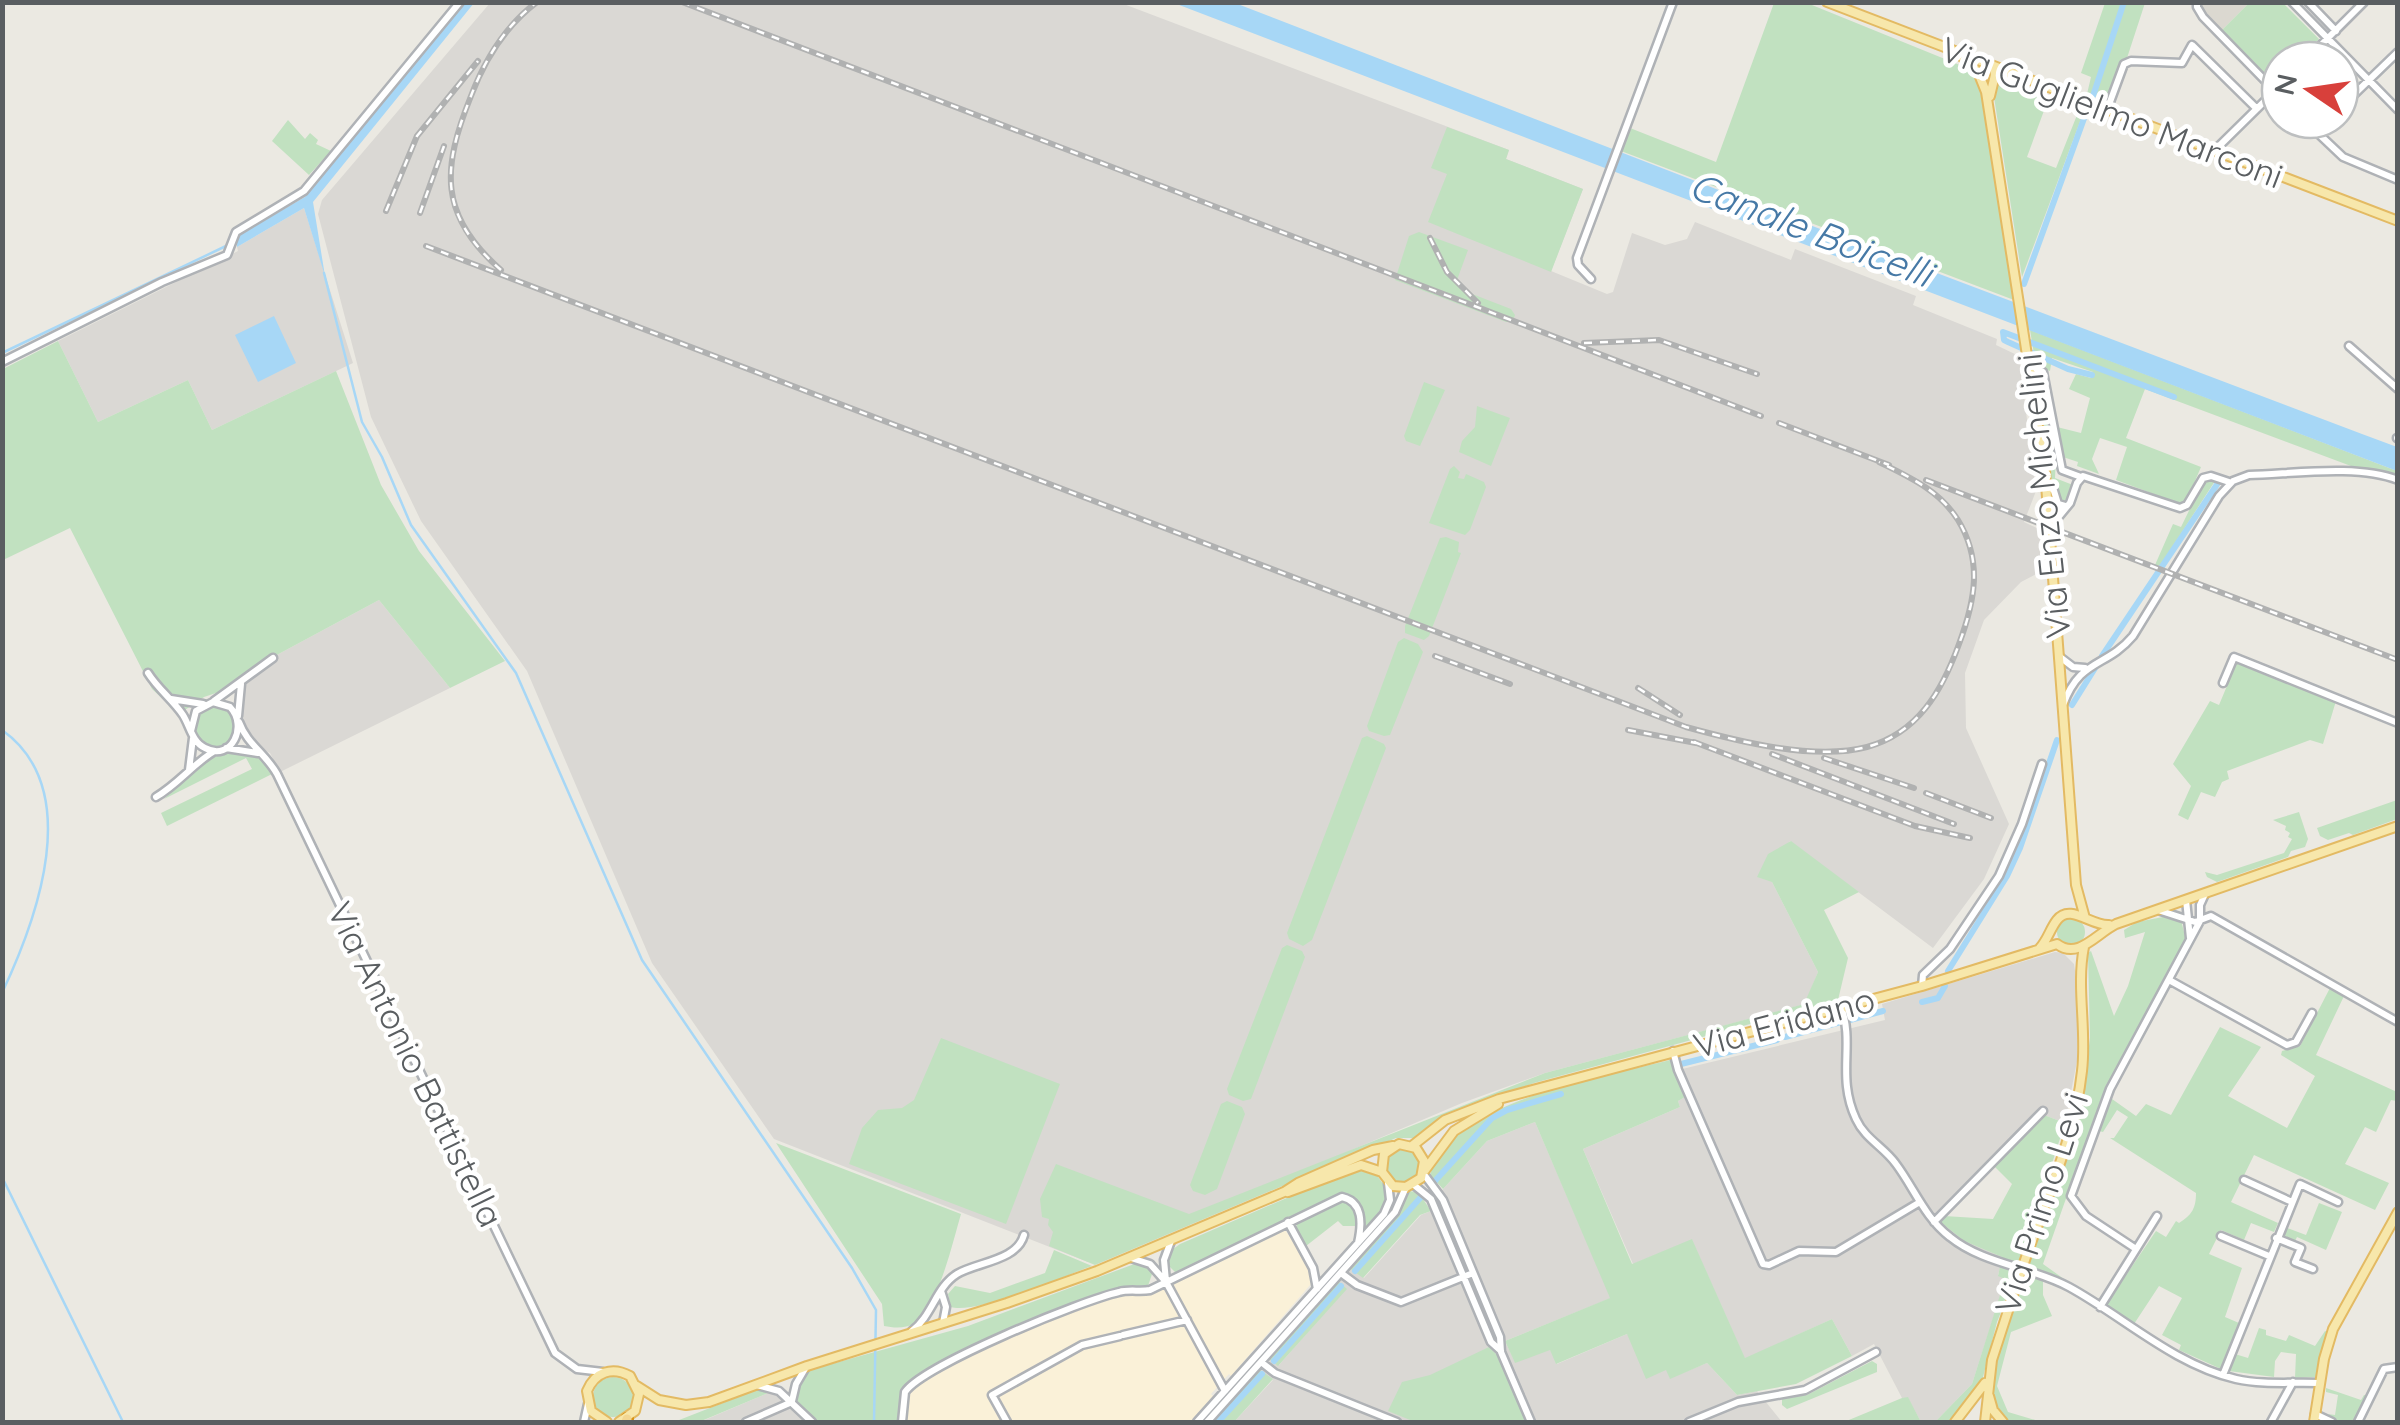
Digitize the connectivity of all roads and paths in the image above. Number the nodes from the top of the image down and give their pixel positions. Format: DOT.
graph roads {
  1 [pos="460,2"];
  2 [pos="1673,2"];
  3 [pos="1827,2"];
  4 [pos="2198,2"];
  5 [pos="2292,2"];
  6 [pos="2308,2"];
  7 [pos="2364,2"];
  8 [pos="2336,31"];
  9 [pos="2328,38"];
  10 [pos="2398,52"];
  11 [pos="1958,53"];
  12 [pos="1994,67"];
  13 [pos="2260,73"];
  14 [pos="2017,76"];
  15 [pos="1994,79"];
  16 [pos="2369,80"];
  17 [pos="1985,87"];
  18 [pos="2360,89"];
  19 [pos="2260,106"];
  20 [pos="1989,109"];
  21 [pos="2257,109"];
  22 [pos="2108,110"];
  23 [pos="2398,110"];
  24 [pos="2325,140"];
  25 [pos="2214,151"];
  26 [pos="2398,180"];
  27 [pos="2398,221"];
  28 [pos="1591,278"];
  29 [pos="2349,346"];
  30 [pos="2,362"];
  31 [pos="2036,369"];
  32 [pos="2398,389"];
  33 [pos="2081,477"];
  34 [pos="2398,480"];
  35 [pos="2230,483"];
  36 [pos="2047,485"];
  37 [pos="2066,506"];
  38 [pos="2051,526"];
  39 [pos="2060,657"];
  40 [pos="274,658"];
  41 [pos="2086,667"];
  42 [pos="148,673"];
  43 [pos="243,680"];
  44 [pos="2223,682"];
  45 [pos="166,697"];
  46 [pos="208,703"];
  47 [pos="2063,705"];
  48 [pos="238,719"];
  49 [pos="2398,723"];
  50 [pos="192,734"];
  51 [pos="222,749"];
  52 [pos="261,754"];
  53 [pos="2042,764"];
  54 [pos="188,774"];
  55 [pos="156,797"];
  56 [pos="2398,826"];
  57 [pos="2076,885"];
  58 [pos="2206,893"];
  59 [pos="2186,900"];
  60 [pos="2157,910"];
  61 [pos="2200,912"];
  62 [pos="2063,915"];
  63 [pos="2186,918"];
  64 [pos="2086,920"];
  65 [pos="2200,922"];
  66 [pos="2116,924"];
  67 [pos="2053,929"];
  68 [pos="2190,939"];
  69 [pos="2086,943"];
  70 [pos="2061,947"];
  71 [pos="2036,951"];
  72 [pos="2168,980"];
  73 [pos="2082,981"];
  74 [pos="1922,986"];
  75 [pos="1842,1012"];
  76 [pos="2312,1013"];
  77 [pos="2398,1022"];
  78 [pos="1674,1054"];
  79 [pos="1530,1090"];
  80 [pos="2043,1111"];
  81 [pos="1393,1146"];
  82 [pos="1412,1146"];
  83 [pos="1382,1172"];
  84 [pos="1423,1172"];
  85 [pos="2244,1180"];
  86 [pos="1388,1182"];
  87 [pos="1410,1186"];
  88 [pos="1284,1192"];
  89 [pos="1442,1200"];
  90 [pos="1919,1201"];
  91 [pos="2292,1202"];
  92 [pos="2338,1202"];
  93 [pos="1433,1204"];
  94 [pos="1945,1210"];
  95 [pos="2398,1212"];
  96 [pos="2157,1216"];
  97 [pos="1288,1222"];
  98 [pos="1934,1222"];
  99 [pos="1024,1235"];
  100 [pos="2386,1235"];
  101 [pos="2221,1236"];
  102 [pos="2276,1238"];
  103 [pos="1172,1240"];
  104 [pos="2398,1240"];
  105 [pos="1358,1243"];
  106 [pos="2136,1249"];
  107 [pos="2269,1256"];
  108 [pos="1130,1258"];
  109 [pos="1313,1268"];
  110 [pos="2313,1269"];
  111 [pos="1338,1271"];
  112 [pos="1473,1273"];
  113 [pos="1464,1276"];
  114 [pos="1166,1282"];
  115 [pos="1317,1289"];
  116 [pos="941,1291"];
  117 [pos="945,1302"];
  118 [pos="935,1305"];
  119 [pos="2100,1307"];
  120 [pos="968,1315"];
  121 [pos="1187,1320"];
  122 [pos="943,1323"];
  123 [pos="908,1334"];
  124 [pos="1502,1352"];
  125 [pos="1876,1352"];
  126 [pos="1261,1362"];
  127 [pos="807,1366"];
  128 [pos="2398,1367"];
  129 [pos="576,1369"];
  130 [pos="603,1372"];
  131 [pos="785,1374"];
  132 [pos="2223,1375"];
  133 [pos="1988,1379"];
  134 [pos="2293,1382"];
  135 [pos="2319,1383"];
  136 [pos="754,1385"];
  137 [pos="637,1386"];
  138 [pos="588,1388"];
  139 [pos="1225,1391"];
  140 [pos="788,1394"];
  141 [pos="659,1400"];
  142 [pos="792,1402"];
  143 [pos="588,1403"];
  144 [pos="636,1410"];
  145 [pos="2314,1418"];
  146 [pos="624,1421"];
  147 [pos="586,1422"];
  148 [pos="606,1422"];
  149 [pos="746,1422"];
  150 [pos="812,1422"];
  151 [pos="902,1422"];
  152 [pos="1008,1422"];
  153 [pos="1197,1422"];
  154 [pos="1207,1422"];
  155 [pos="1397,1422"];
  156 [pos="1531,1422"];
  157 [pos="1689,1422"];
  158 [pos="1954,1422"];
  159 [pos="1985,1422"];
  160 [pos="2003,1422"];
  161 [pos="2271,1422"];
  162 [pos="2332,1422"];
  163 [pos="2358,1422"];
  1 -- 30 [label="street"];
  2 -- 28 [label="street"];
  3 -- 11 [label="main road, Via Guglielmo Marconi"];
  4 -- 13 [label="street"];
  5 -- 9 [label="street"];
  6 -- 8 [label="street"];
  7 -- 8 [label="street"];
  8 -- 9 [label="street"];
  9 -- 16 [label="street"];
  10 -- 16 [label="street"];
  11 -- 12 [label="main road, Via Guglielmo Marconi"];
  11 -- 17 [label="main road, Via Enzo Michelini"];
  12 -- 14 [label="main road, Via Guglielmo Marconi"];
  12 -- 15 [label="main road, Via Enzo Michelini"];
  12 -- 17 [label="main road"];
  14 -- 15 [label="main road"];
  14 -- 22 [label="main road, Via Guglielmo Marconi"];
  15 -- 20 [label="main road, Via Enzo Michelini"];
  16 -- 18 [label="street"];
  16 -- 23 [label="street"];
  17 -- 20 [label="main road, Via Enzo Michelini"];
  19 -- 21 [label="street"];
  20 -- 36 [label="main road, Via Enzo Michelini"];
  21 -- 22 [label="street"];
  21 -- 25 [label="street"];
  22 -- 25 [label="main road, Via Guglielmo Marconi"];
  24 -- 26 [label="street"];
  25 -- 27 [label="main road, Via Guglielmo Marconi"];
  29 -- 32 [label="street"];
  31 -- 33 [label="street"];
  33 -- 35 [label="street"];
  33 -- 37 [label="street"];
  34 -- 35 [label="street"];
  35 -- 41 [label="street"];
  36 -- 37 [label="street"];
  36 -- 38 [label="main road, Via Enzo Michelini"];
  37 -- 38 [label="street"];
  38 -- 39 [label="main road, Via Enzo Michelini"];
  39 -- 41 [label="street"];
  39 -- 47 [label="main road, Via Enzo Michelini"];
  40 -- 43 [label="street"];
  41 -- 47 [label="street"];
  42 -- 45 [label="street"];
  43 -- 46 [label="street"];
  43 -- 48 [label="street"];
  44 -- 49 [label="street"];
  45 -- 46 [label="street"];
  45 -- 50 [label="street"];
  46 -- 48 [label="street, Via Antonio Battistella"];
  46 -- 50 [label="street"];
  47 -- 57 [label="main road, Via Enzo Michelini"];
  48 -- 51 [label="street"];
  48 -- 52 [label="street, Via Antonio Battistella"];
  50 -- 51 [label="street"];
  50 -- 54 [label="street"];
  51 -- 52 [label="street"];
  51 -- 54 [label="street"];
  52 -- 129 [label="street, Via Antonio Battistella"];
  53 -- 74 [label="street"];
  54 -- 55 [label="street"];
  56 -- 58 [label="main road, Via Eridano"];
  57 -- 62 [label="main road, Via Enzo Michelini"];
  57 -- 64 [label="main road, Via Enzo Michelini"];
  58 -- 59 [label="main road, Via Eridano"];
  58 -- 61 [label="street"];
  59 -- 60 [label="main road, Via Eridano"];
  59 -- 61 [label="street"];
  59 -- 63 [label="street"];
  60 -- 63 [label="street"];
  60 -- 66 [label="main road, Via Eridano"];
  61 -- 65 [label="street"];
  62 -- 64 [label="main road, Via Eridano"];
  62 -- 67 [label="main road"];
  63 -- 65 [label="street"];
  63 -- 68 [label="street"];
  64 -- 66 [label="main road, Via Eridano"];
  64 -- 69 [label="main road"];
  65 -- 68 [label="street"];
  65 -- 77 [label="street"];
  66 -- 69 [label="main road, Via Eridano"];
  67 -- 70 [label="main road"];
  67 -- 71 [label="main road"];
  68 -- 72 [label="street"];
  69 -- 70 [label="main road, Via Eridano"];
  69 -- 73 [label="main road, Via Primo Levi"];
  70 -- 71 [label="main road, Via Eridano"];
  70 -- 73 [label="main road, Via Primo Levi"];
  71 -- 74 [label="main road, Via Eridano"];
  72 -- 76 [label="street"];
  72 -- 106 [label="street"];
  73 -- 133 [label="main road, Via Primo Levi, bridge"];
  74 -- 75 [label="main road, Via Eridano"];
  75 -- 78 [label="main road, Via Eridano"];
  75 -- 90 [label="street"];
  78 -- 79 [label="main road, Via Eridano"];
  78 -- 90 [label="street"];
  79 -- 82 [label="main road, Via Eridano"];
  79 -- 84 [label="main road, Via Eridano"];
  80 -- 94 [label="street"];
  81 -- 82 [label="main road"];
  81 -- 83 [label="main road"];
  81 -- 88 [label="main road"];
  82 -- 84 [label="main road"];
  83 -- 86 [label="main road"];
  83 -- 88 [label="main road"];
  84 -- 87 [label="main road, Via Eridano"];
  84 -- 89 [label="street"];
  85 -- 91 [label="street"];
  86 -- 87 [label="main road"];
  86 -- 105 [label="street"];
  87 -- 93 [label="street"];
  87 -- 111 [label="street"];
  88 -- 103 [label="main road"];
  89 -- 93 [label="street"];
  89 -- 112 [label="street"];
  90 -- 94 [label="street"];
  90 -- 98 [label="street"];
  91 -- 92 [label="street"];
  91 -- 102 [label="street"];
  93 -- 113 [label="street"];
  94 -- 98 [label="street"];
  95 -- 100 [label="main road"];
  96 -- 106 [label="street"];
  97 -- 105 [label="street"];
  97 -- 109 [label="street"];
  97 -- 114 [label="street"];
  98 -- 119 [label="street"];
  99 -- 116 [label="street"];
  100 -- 104 [label="street"];
  100 -- 135 [label="main road"];
  101 -- 107 [label="street"];
  102 -- 107 [label="street"];
  102 -- 110 [label="street"];
  103 -- 108 [label="main road"];
  103 -- 114 [label="street"];
  105 -- 111 [label="street"];
  106 -- 119 [label="street"];
  107 -- 132 [label="street"];
  108 -- 114 [label="street"];
  108 -- 120 [label="main road"];
  109 -- 111 [label="street"];
  109 -- 115 [label="street"];
  111 -- 113 [label="street"];
  111 -- 115 [label="street"];
  111 -- 126 [label="street"];
  112 -- 113 [label="street"];
  112 -- 124 [label="street"];
  113 -- 124 [label="street"];
  114 -- 121 [label="street"];
  114 -- 151 [label="street"];
  115 -- 139 [label="street"];
  116 -- 117 [label="street"];
  116 -- 118 [label="street"];
  117 -- 120 [label="street"];
  117 -- 122 [label="street"];
  118 -- 122 [label="street"];
  118 -- 123 [label="street"];
  119 -- 132 [label="street"];
  120 -- 122 [label="main road"];
  121 -- 139 [label="street"];
  121 -- 152 [label="street"];
  122 -- 123 [label="main road"];
  123 -- 127 [label="main road"];
  124 -- 156 [label="street"];
  125 -- 157 [label="street"];
  126 -- 154 [label="street"];
  126 -- 155 [label="street"];
  127 -- 131 [label="main road"];
  127 -- 140 [label="street"];
  128 -- 163 [label="street"];
  129 -- 130 [label="street"];
  129 -- 138 [label="street, Via Antonio Battistella"];
  130 -- 137 [label="main road"];
  130 -- 138 [label="main road"];
  131 -- 136 [label="main road"];
  131 -- 140 [label="street"];
  132 -- 134 [label="street"];
  133 -- 158 [label="main road"];
  133 -- 159 [label="main road, Via Primo Levi"];
  133 -- 160 [label="main road"];
  134 -- 135 [label="street"];
  134 -- 161 [label="street"];
  135 -- 145 [label="main road"];
  136 -- 140 [label="street"];
  136 -- 141 [label="main road"];
  137 -- 141 [label="main road"];
  137 -- 144 [label="main road"];
  138 -- 143 [label="main road"];
  139 -- 153 [label="street"];
  140 -- 142 [label="street"];
  141 -- 144 [label="main road"];
  142 -- 149 [label="street"];
  142 -- 150 [label="street"];
  143 -- 147 [label="street"];
  143 -- 148 [label="main road"];
  144 -- 146 [label="main road"];
  145 -- 162 [label="street"];
  147 -- 148 [label="street"];
}
